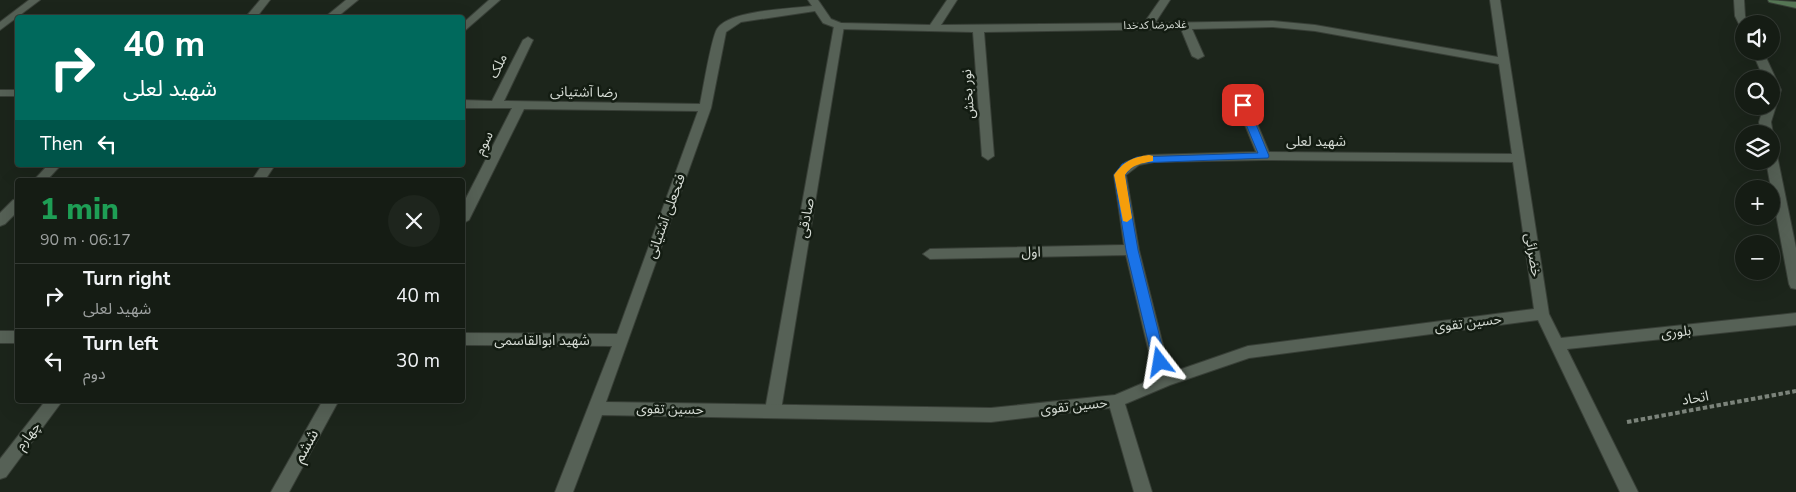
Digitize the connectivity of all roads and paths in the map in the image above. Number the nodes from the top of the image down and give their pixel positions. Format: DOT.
graph roads {
  1 [pos="35,0"];
  2 [pos="265,0"];
  3 [pos="353,0"];
  4 [pos="495,0"];
  5 [pos="952,0"];
  6 [pos="1165,0"];
  7 [pos="1495,0"];
  8 [pos="1739,0"];
  9 [pos="1773,0"];
  10 [pos="815,4"];
  11 [pos="1796,5"];
  12 [pos="15,15"];
  13 [pos="16,15"];
  14 [pos="252,15"];
  15 [pos="333,15"];
  16 [pos="1740,15"];
  17 [pos="1185,25"];
  18 [pos="839,26"];
  19 [pos="1147,26"];
  20 [pos="0,27"];
  21 [pos="465,27"];
  22 [pos="934,27"];
  23 [pos="978,29"];
  24 [pos="528,40"];
  25 [pos="1198,56"];
  26 [pos="1505,62"];
  27 [pos="1236,88"];
  28 [pos="0,93"];
  29 [pos="15,94"];
  30 [pos="465,104"];
  31 [pos="496,105"];
  32 [pos="520,106"];
  33 [pos="705,108"];
  34 [pos="988,156"];
  35 [pos="1264,156"];
  36 [pos="1519,158"];
  37 [pos="53,167"];
  38 [pos="268,167"];
  39 [pos="1774,170"];
  40 [pos="42,178"];
  41 [pos="259,178"];
  42 [pos="15,206"];
  43 [pos="465,214"];
  44 [pos="0,221"];
  45 [pos="1132,250"];
  46 [pos="930,254"];
  47 [pos="1796,284"];
  48 [pos="1542,314"];
  49 [pos="1796,320"];
  50 [pos="0,337"];
  51 [pos="15,337"];
  52 [pos="465,340"];
  53 [pos="622,340"];
  54 [pos="1557,344"];
  55 [pos="1164,381"];
  56 [pos="1796,391"];
  57 [pos="1116,401"];
  58 [pos="53,403"];
  59 [pos="329,403"];
  60 [pos="595,408"];
  61 [pos="773,410"];
  62 [pos="1598,427"];
  63 [pos="0,472"];
  64 [pos="280,492"];
  65 [pos="564,492"];
  66 [pos="1143,492"];
  67 [pos="1629,492"];
  1 -- 13 [label="street"];
  2 -- 14 [label="street"];
  3 -- 15 [label="street"];
  4 -- 21 [label="street"];
  5 -- 22 [label="street"];
  6 -- 19 [label="street"];
  7 -- 26 [label="street, خضرائی"];
  8 -- 16 [label="street"];
  9 -- 11 [label="main road"];
  10 -- 18 [label="street"];
  10 -- 33 [label="street, فتحعلی آشتیانی"];
  12 -- 20 [label="street"];
  17 -- 19 [label="street, غلامرضا کدخدا"];
  17 -- 25 [label="street"];
  17 -- 26 [label="street, غلامرضا کدخدا"];
  18 -- 22 [label="street, غلامرضا کدخدا"];
  18 -- 61 [label="street, صادقی"];
  19 -- 23 [label="street, غلامرضا کدخدا"];
  22 -- 23 [label="street, غلامرضا کدخدا"];
  23 -- 34 [label="street, نور بخش"];
  24 -- 31 [label="street, ملک"];
  26 -- 36 [label="street, خضرائی"];
  27 -- 35 [label="street"];
  28 -- 29 [label="street"];
  30 -- 31 [label="street, رضا آشتیانی"];
  31 -- 32 [label="street, رضا آشتیانی"];
  32 -- 33 [label="street, رضا آشتیانی"];
  32 -- 43 [label="street, سوم"];
  33 -- 53 [label="street, فتحعلی آشتیانی"];
  35 -- 36 [label="street, شهید لعلی"];
  35 -- 45 [label="street, شهید لعلی"];
  36 -- 48 [label="street, خضرائی"];
  37 -- 40 [label="street"];
  38 -- 41 [label="street"];
  39 -- 47 [label="street"];
  42 -- 44 [label="street"];
  45 -- 46 [label="street, اول"];
  45 -- 55 [label="street"];
  48 -- 54 [label="street, خضرائی"];
  48 -- 55 [label="street, حسین تقوی"];
  49 -- 54 [label="street, بلوری"];
  50 -- 51 [label="street"];
  52 -- 53 [label="street, شهید ابوالقاسمی"];
  53 -- 60 [label="street, فتحعلی آشتیانی"];
  54 -- 62 [label="street, خضرائی"];
  55 -- 57 [label="street, حسین تقوی"];
  56 -- 62 [label="path, اتحاد"];
  57 -- 61 [label="street, حسین تقوی"];
  57 -- 66 [label="street"];
  58 -- 63 [label="street, چهارم"];
  59 -- 64 [label="street, ششم"];
  60 -- 61 [label="street, حسین تقوی"];
  60 -- 65 [label="street, فتحعلی آشتیانی"];
  62 -- 67 [label="street, خضرائی"];
}
